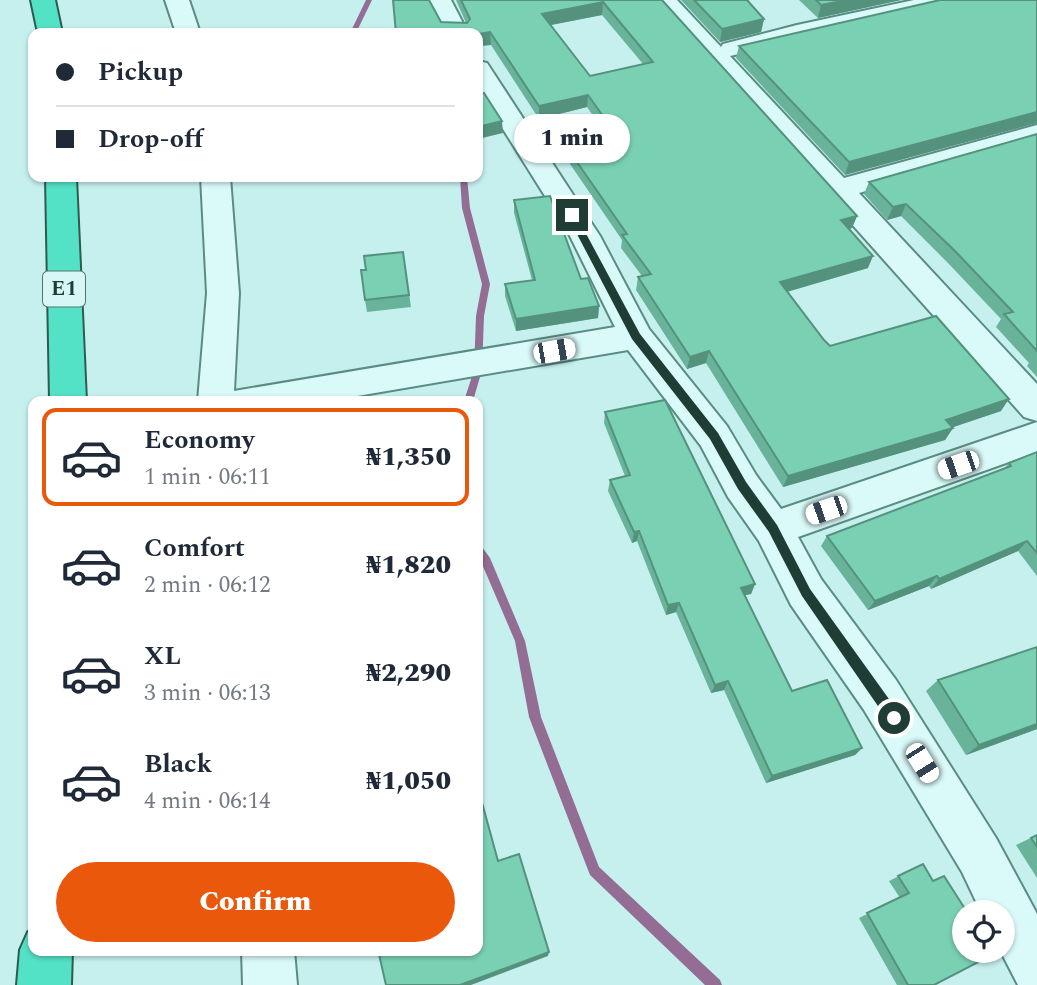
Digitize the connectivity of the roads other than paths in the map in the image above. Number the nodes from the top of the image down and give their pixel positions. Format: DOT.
graph roads {
  1 [pos="43,0"];
  2 [pos="177,0"];
  3 [pos="439,0"];
  4 [pos="664,0"];
  5 [pos="948,0"];
  6 [pos="49,28"];
  7 [pos="186,28"];
  8 [pos="453,28"];
  9 [pos="714,54"];
  10 [pos="483,77"];
  11 [pos="1037,133"];
  12 [pos="61,182"];
  13 [pos="215,182"];
  14 [pos="840,189"];
  15 [pos="636,336"];
  16 [pos="68,396"];
  17 [pos="216,396"];
  18 [pos="275,396"];
  19 [pos="1037,407"];
  20 [pos="1037,437"];
  21 [pos="773,529"];
  22 [pos="46,956"];
  23 [pos="268,956"];
  24 [pos="1037,968"];
  25 [pos="44,985"];
  26 [pos="270,985"];
  1 -- 6 [label="highway"];
  2 -- 7 [label="street"];
  3 -- 8 [label="street"];
  4 -- 9 [label="street"];
  5 -- 9 [label="street"];
  9 -- 14 [label="street"];
  10 -- 15 [label="street"];
  11 -- 14 [label="street"];
  12 -- 16 [label="highway, E1"];
  13 -- 17 [label="street"];
  14 -- 19 [label="street"];
  15 -- 18 [label="street"];
  15 -- 21 [label="street"];
  20 -- 21 [label="street"];
  21 -- 24 [label="street"];
  22 -- 25 [label="highway"];
  23 -- 26 [label="street"];
}
